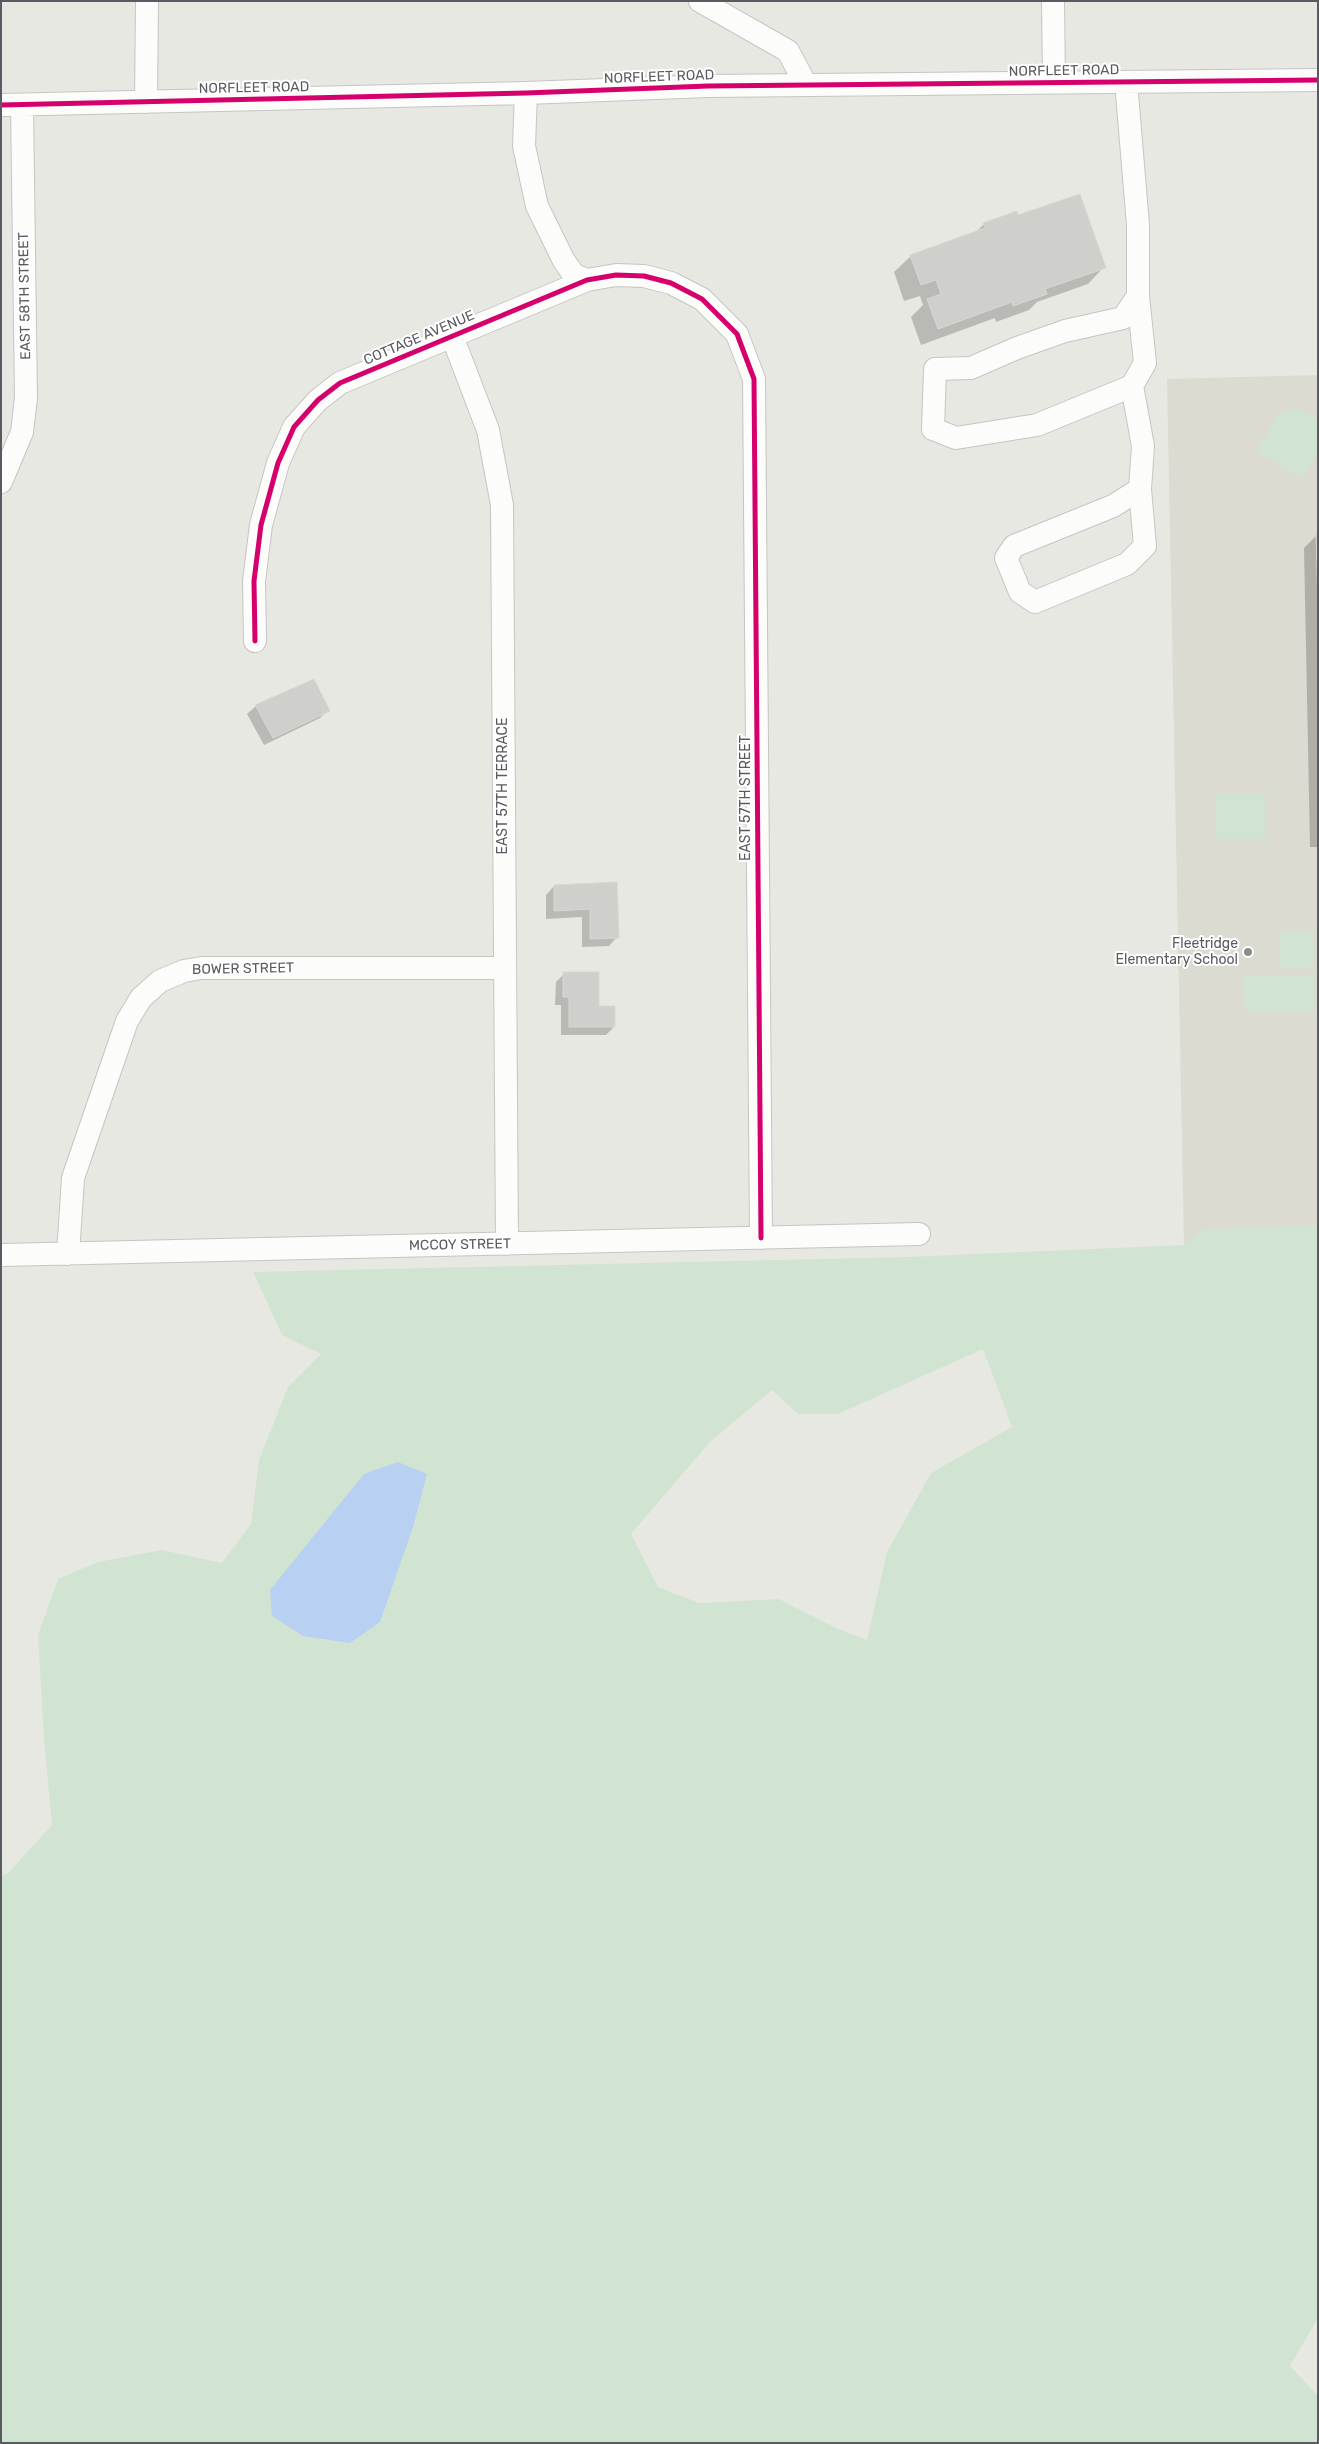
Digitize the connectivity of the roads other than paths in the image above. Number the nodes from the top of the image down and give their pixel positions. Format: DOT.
graph roads {
  1 [pos="146,1"];
  2 [pos="700,1"];
  3 [pos="1053,1"];
  4 [pos="1318,80"];
  5 [pos="1054,82"];
  6 [pos="1126,82"];
  7 [pos="806,85"];
  8 [pos="526,94"];
  9 [pos="146,102"];
  10 [pos="12,105"];
  11 [pos="587,280"];
  12 [pos="1138,296"];
  13 [pos="452,336"];
  14 [pos="747,360"];
  15 [pos="1132,386"];
  16 [pos="1,482"];
  17 [pos="1140,489"];
  18 [pos="256,641"];
  19 [pos="504,968"];
  20 [pos="919,1234"];
  21 [pos="761,1238"];
  22 [pos="507,1244"];
  23 [pos="68,1254"];
  24 [pos="1,1255"];
  1 -- 9 [label="street"];
  2 -- 7 [label="street"];
  3 -- 5 [label="street"];
  4 -- 6 [label="street, NORFLEET ROAD"];
  5 -- 6 [label="street, NORFLEET ROAD"];
  5 -- 7 [label="street, NORFLEET ROAD"];
  6 -- 12 [label="street"];
  7 -- 8 [label="street, NORFLEET ROAD"];
  8 -- 9 [label="street, NORFLEET ROAD"];
  8 -- 11 [label="street"];
  9 -- 10 [label="street, NORFLEET ROAD"];
  10 -- 16 [label="street, EAST 58TH STREET"];
  11 -- 13 [label="street, COTTAGE AVENUE"];
  11 -- 14 [label="street, COTTAGE AVENUE"];
  12 -- 15 [label="street"];
  12 -- 15 [label="street"];
  13 -- 18 [label="street, COTTAGE AVENUE"];
  13 -- 19 [label="street, EAST 57TH TERRACE"];
  14 -- 21 [label="street, EAST 57TH STREET"];
  15 -- 17 [label="street"];
  17 -- 17 [label="street"];
  19 -- 22 [label="street, EAST 57TH TERRACE"];
  19 -- 23 [label="street, BOWER STREET"];
  20 -- 21 [label="street, MCCOY STREET"];
  21 -- 22 [label="street, MCCOY STREET"];
  22 -- 23 [label="street, MCCOY STREET"];
  23 -- 24 [label="street, MCCOY STREET"];
}
